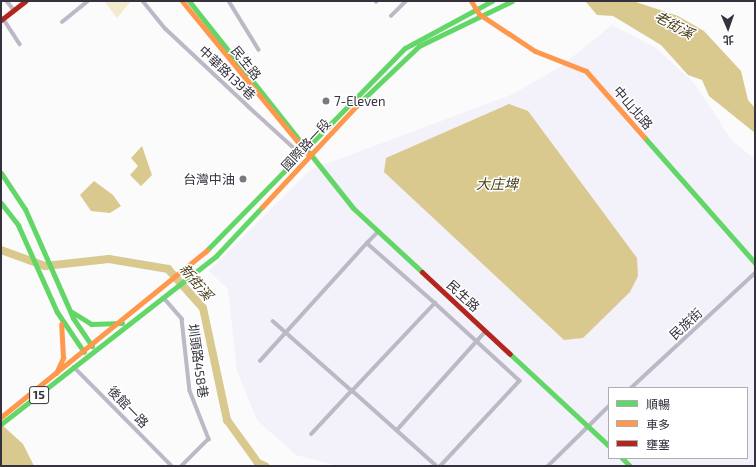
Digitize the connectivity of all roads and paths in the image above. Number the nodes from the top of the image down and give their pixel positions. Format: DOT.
graph roads {
  1 [pos="7,1"];
  2 [pos="25,1"];
  3 [pos="88,1"];
  4 [pos="143,1"];
  5 [pos="182,1"];
  6 [pos="189,1"];
  7 [pos="229,1"];
  8 [pos="406,1"];
  9 [pos="471,1"];
  10 [pos="492,1"];
  11 [pos="512,1"];
  12 [pos="476,7"];
  13 [pos="14,10"];
  14 [pos="479,14"];
  15 [pos="391,16"];
  16 [pos="2,19"];
  17 [pos="62,22"];
  18 [pos="20,44"];
  19 [pos="259,50"];
  20 [pos="308,147"];
  21 [pos="304,152"];
  22 [pos="311,156"];
  23 [pos="1,173"];
  24 [pos="1,203"];
  25 [pos="377,233"];
  26 [pos="367,243"];
  27 [pos="755,263"];
  28 [pos="755,274"];
  29 [pos="164,298"];
  30 [pos="435,304"];
  31 [pos="68,307"];
  32 [pos="57,312"];
  33 [pos="273,321"];
  34 [pos="122,323"];
  35 [pos="286,332"];
  36 [pos="485,332"];
  37 [pos="476,340"];
  38 [pos="92,346"];
  39 [pos="84,352"];
  40 [pos="93,353"];
  41 [pos="260,361"];
  42 [pos="70,363"];
  43 [pos="75,367"];
  44 [pos="56,373"];
  45 [pos="632,387"];
  46 [pos="352,391"];
  47 [pos="608,407"];
  48 [pos="1,417"];
  49 [pos="1,424"];
  50 [pos="587,424"];
  51 [pos="397,430"];
  52 [pos="312,434"];
  53 [pos="608,445"];
  54 [pos="172,466"];
  55 [pos="182,466"];
  56 [pos="436,466"];
  57 [pos="441,466"];
  58 [pos="548,466"];
  1 -- 13 [label="street"];
  2 -- 13 [label="main road"];
  3 -- 17 [label="street"];
  4 -- 21 [label="street, 中華路139巷"];
  5 -- 21 [label="main road, 民生路"];
  6 -- 20 [label="main road, 民生路"];
  7 -- 19 [label="street"];
  8 -- 15 [label="street"];
  9 -- 12 [label="main road"];
  10 -- 12 [label="main road, 國際路一段 / 15"];
  11 -- 14 [label="main road, 國際路一段 / 15"];
  12 -- 14 [label="main road"];
  12 -- 20 [label="main road, 國際路一段 / 15"];
  13 -- 16 [label="main road"];
  14 -- 22 [label="main road, 國際路一段 / 15"];
  14 -- 27 [label="main road, 中山北路"];
  16 -- 18 [label="street"];
  20 -- 21 [label="main road, 國際路一段 / 15"];
  20 -- 22 [label="main road, 民生路"];
  21 -- 22 [label="main road, 民生路"];
  21 -- 34 [label="main road, 國際路一段 / 15"];
  22 -- 25 [label="main road, 民生路"];
  22 -- 29 [label="main road, 國際路一段 / 15"];
  23 -- 31 [label="main road"];
  24 -- 32 [label="main road"];
  25 -- 26 [label="street"];
  25 -- 36 [label="main road, 民生路"];
  26 -- 30 [label="street"];
  26 -- 35 [label="street"];
  28 -- 45 [label="street, 民族街"];
  29 -- 40 [label="main road, 15"];
  29 -- 55 [label="street, 圳頭路458巷"];
  30 -- 37 [label="street"];
  30 -- 46 [label="street"];
  31 -- 34 [label="main road"];
  31 -- 38 [label="main road"];
  32 -- 39 [label="main road"];
  32 -- 44 [label="main road"];
  33 -- 35 [label="street"];
  34 -- 38 [label="main road, 15"];
  35 -- 41 [label="street"];
  35 -- 46 [label="street"];
  36 -- 37 [label="street"];
  36 -- 50 [label="main road, 民生路"];
  37 -- 51 [label="street"];
  37 -- 57 [label="street"];
  38 -- 39 [label="main road, 15"];
  38 -- 40 [label="main road"];
  39 -- 40 [label="main road"];
  39 -- 42 [label="main road, 15"];
  40 -- 43 [label="main road, 15"];
  42 -- 43 [label="street, 後館一路"];
  42 -- 44 [label="main road, 15"];
  43 -- 49 [label="main road, 15"];
  43 -- 54 [label="street, 後館一路"];
  44 -- 48 [label="main road, 15"];
  46 -- 51 [label="street"];
  46 -- 52 [label="street"];
  47 -- 50 [label="street"];
  50 -- 53 [label="main road, 民生路"];
  50 -- 58 [label="street"];
  51 -- 56 [label="street"];
}
